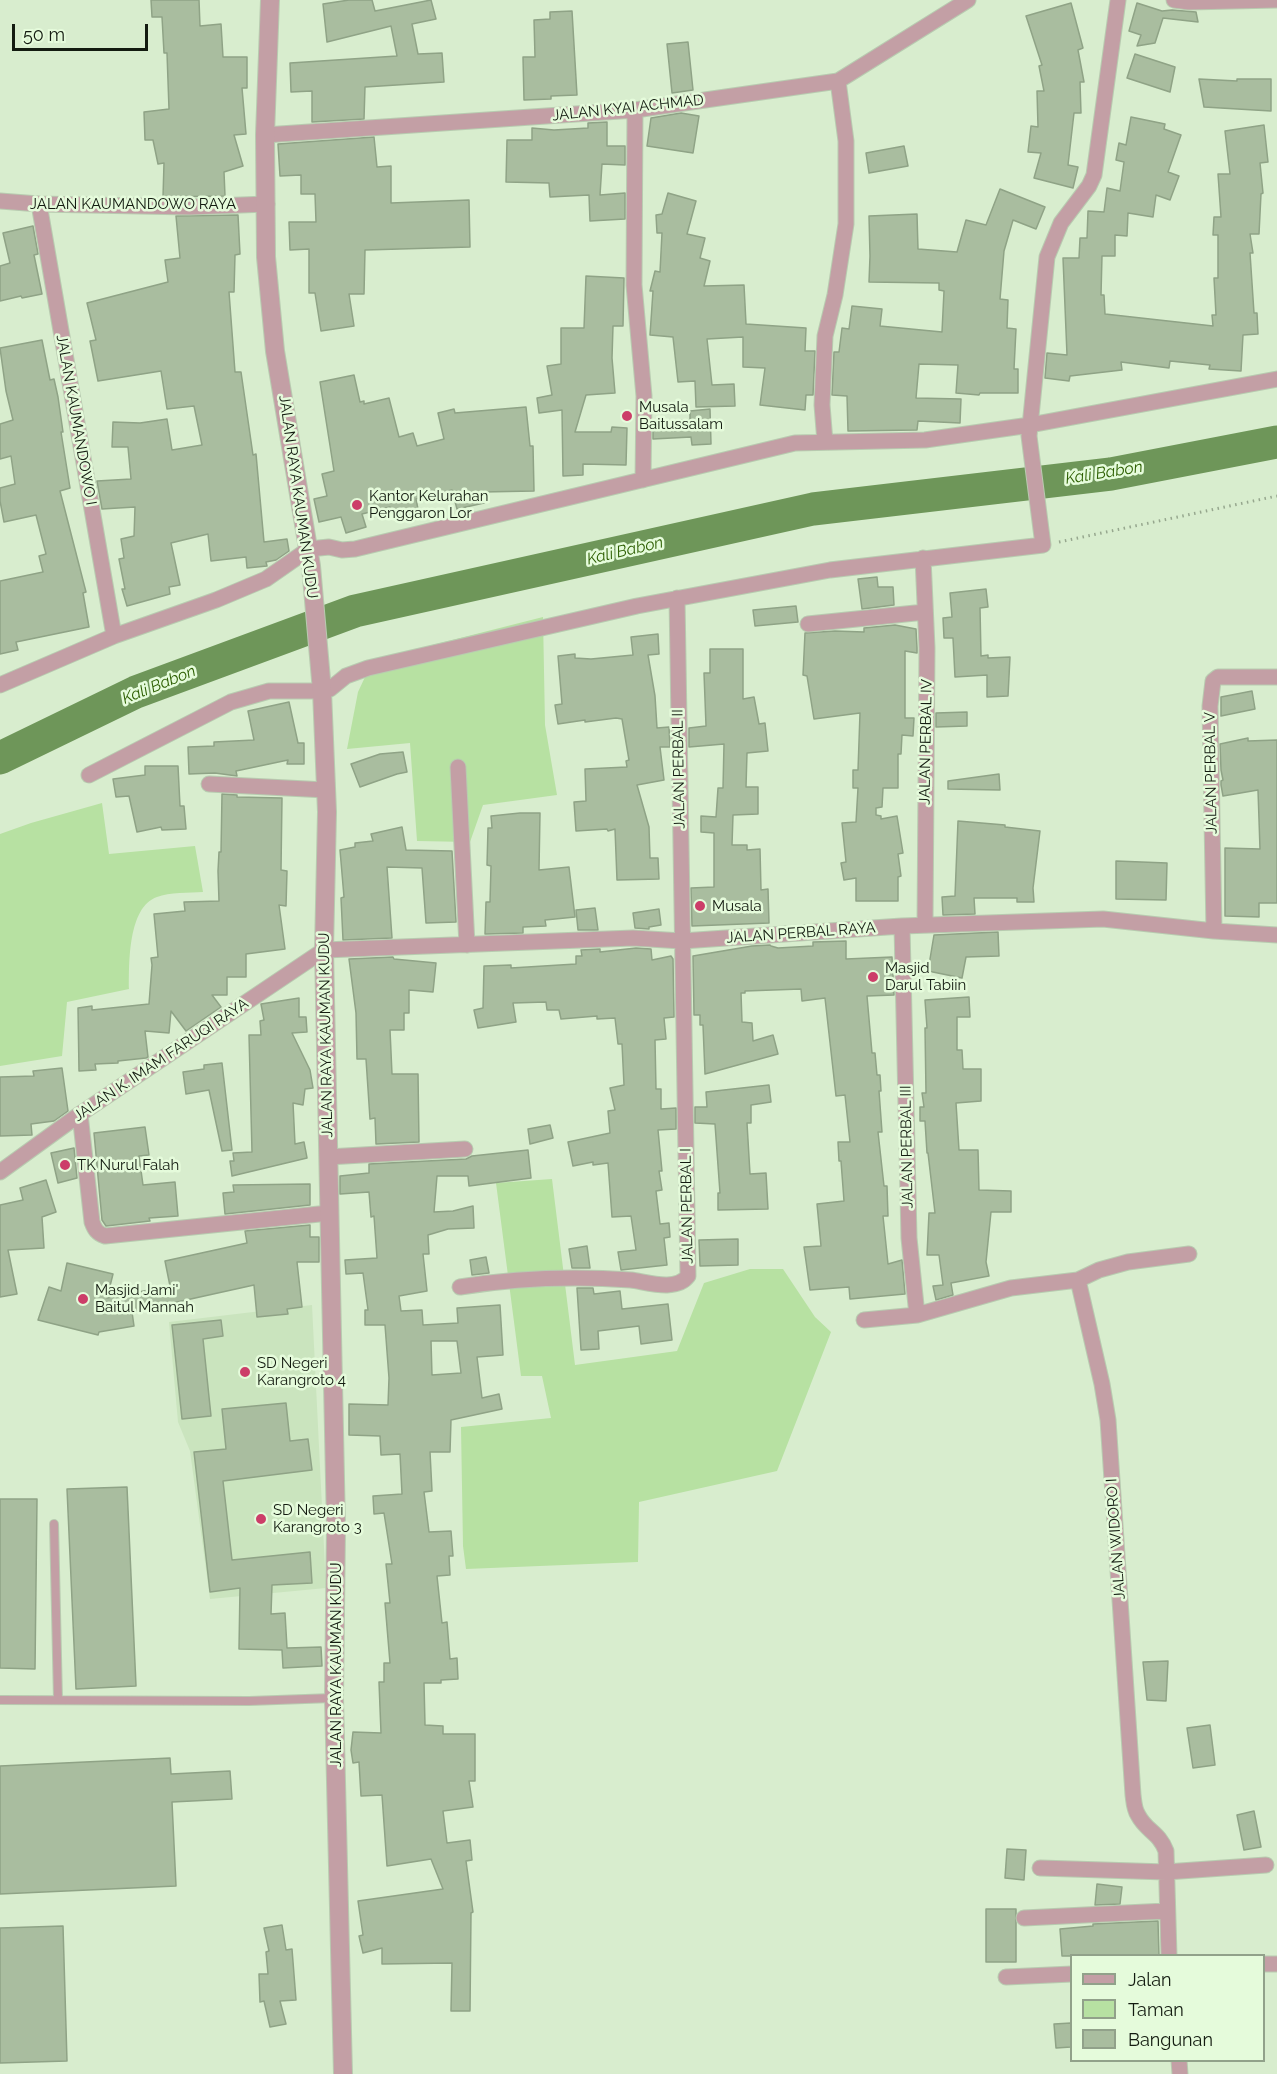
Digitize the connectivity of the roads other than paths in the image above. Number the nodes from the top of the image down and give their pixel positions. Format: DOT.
graph roads {
  1 [pos="270,0"];
  2 [pos="968,0"];
  3 [pos="1118,0"];
  4 [pos="1174,0"];
  5 [pos="1277,0"];
  6 [pos="838,81"];
  7 [pos="635,110"];
  8 [pos="265,135"];
  9 [pos="0,201"];
  10 [pos="39,204"];
  11 [pos="267,204"];
  12 [pos="1277,379"];
  13 [pos="1030,430"];
  14 [pos="825,442"];
  15 [pos="643,480"];
  16 [pos="310,558"];
  17 [pos="923,558"];
  18 [pos="677,598"];
  19 [pos="925,612"];
  20 [pos="808,624"];
  21 [pos="114,636"];
  22 [pos="1277,677"];
  23 [pos="0,685"];
  24 [pos="321,689"];
  25 [pos="458,767"];
  26 [pos="89,775"];
  27 [pos="208,784"];
  28 [pos="326,790"];
  29 [pos="925,925"];
  30 [pos="902,926"];
  31 [pos="1214,931"];
  32 [pos="1277,935"];
  33 [pos="682,941"];
  34 [pos="467,945"];
  35 [pos="324,950"];
  36 [pos="80,1114"];
  37 [pos="465,1149"];
  38 [pos="328,1157"];
  39 [pos="0,1172"];
  40 [pos="329,1213"];
  41 [pos="1189,1254"];
  42 [pos="1078,1280"];
  43 [pos="460,1287"];
  44 [pos="916,1315"];
  45 [pos="864,1320"];
  46 [pos="54,1524"];
  47 [pos="334,1698"];
  48 [pos="0,1700"];
  49 [pos="58,1700"];
  50 [pos="1266,1864"];
  51 [pos="1040,1868"];
  52 [pos="1166,1872"];
  53 [pos="1166,1911"];
  54 [pos="1024,1918"];
  55 [pos="1169,1954"];
  56 [pos="1070,1974"];
  57 [pos="1006,1977"];
  58 [pos="343,2074"];
  1 -- 8 [label="street, JALAN RAYA KAUMAN KUDU"];
  2 -- 6 [label="street, JALAN KYAI ACHMAD"];
  3 -- 13 [label="street"];
  4 -- 5 [label="street"];
  6 -- 7 [label="street, JALAN KYAI ACHMAD"];
  6 -- 14 [label="street"];
  7 -- 8 [label="street, JALAN KYAI ACHMAD"];
  7 -- 15 [label="street"];
  8 -- 11 [label="street, JALAN RAYA KAUMAN KUDU"];
  9 -- 10 [label="street, JALAN KAUMANDOWO RAYA"];
  10 -- 11 [label="street, JALAN KAUMANDOWO RAYA"];
  10 -- 21 [label="street, JALAN KAUMANDOWO I"];
  11 -- 16 [label="street, JALAN RAYA KAUMAN KUDU"];
  12 -- 13 [label="street"];
  13 -- 14 [label="street"];
  13 -- 17 [label="street"];
  14 -- 15 [label="street"];
  15 -- 16 [label="street"];
  16 -- 21 [label="street"];
  16 -- 24 [label="street, JALAN RAYA KAUMAN KUDU"];
  17 -- 18 [label="street"];
  17 -- 19 [label="street, JALAN PERBAL IV"];
  18 -- 24 [label="street"];
  18 -- 33 [label="street, JALAN PERBAL II"];
  19 -- 20 [label="street"];
  19 -- 29 [label="street, JALAN PERBAL IV"];
  21 -- 23 [label="street"];
  22 -- 31 [label="street, JALAN PERBAL V"];
  24 -- 26 [label="street"];
  24 -- 28 [label="street, JALAN RAYA KAUMAN KUDU"];
  25 -- 34 [label="street"];
  27 -- 28 [label="street"];
  28 -- 35 [label="street, JALAN RAYA KAUMAN KUDU"];
  29 -- 30 [label="street, JALAN PERBAL RAYA"];
  29 -- 31 [label="street, JALAN PERBAL RAYA"];
  30 -- 33 [label="street, JALAN PERBAL RAYA"];
  30 -- 44 [label="street, JALAN PERBAL III"];
  31 -- 32 [label="street, JALAN PERBAL RAYA"];
  33 -- 34 [label="street, JALAN PERBAL RAYA"];
  33 -- 43 [label="street, JALAN PERBAL I"];
  34 -- 35 [label="street, JALAN PERBAL RAYA"];
  35 -- 36 [label="street, JALAN K. IMAM FARUQI RAYA"];
  35 -- 38 [label="street, JALAN RAYA KAUMAN KUDU"];
  36 -- 39 [label="street, JALAN K. IMAM FARUQI RAYA"];
  36 -- 40 [label="street"];
  37 -- 38 [label="street"];
  38 -- 40 [label="street, JALAN RAYA KAUMAN KUDU"];
  40 -- 47 [label="street, JALAN RAYA KAUMAN KUDU"];
  41 -- 42 [label="street"];
  42 -- 44 [label="street"];
  42 -- 52 [label="street, JALAN WIDORO I"];
  44 -- 45 [label="street"];
  46 -- 49 [label="lane"];
  47 -- 49 [label="lane"];
  47 -- 58 [label="street, JALAN RAYA KAUMAN KUDU"];
  48 -- 49 [label="lane"];
  50 -- 52 [label="street"];
  51 -- 52 [label="street"];
  52 -- 53 [label="street, JALAN WIDORO I"];
  53 -- 54 [label="street"];
  53 -- 55 [label="street, JALAN WIDORO I"];
  56 -- 57 [label="street"];
}
